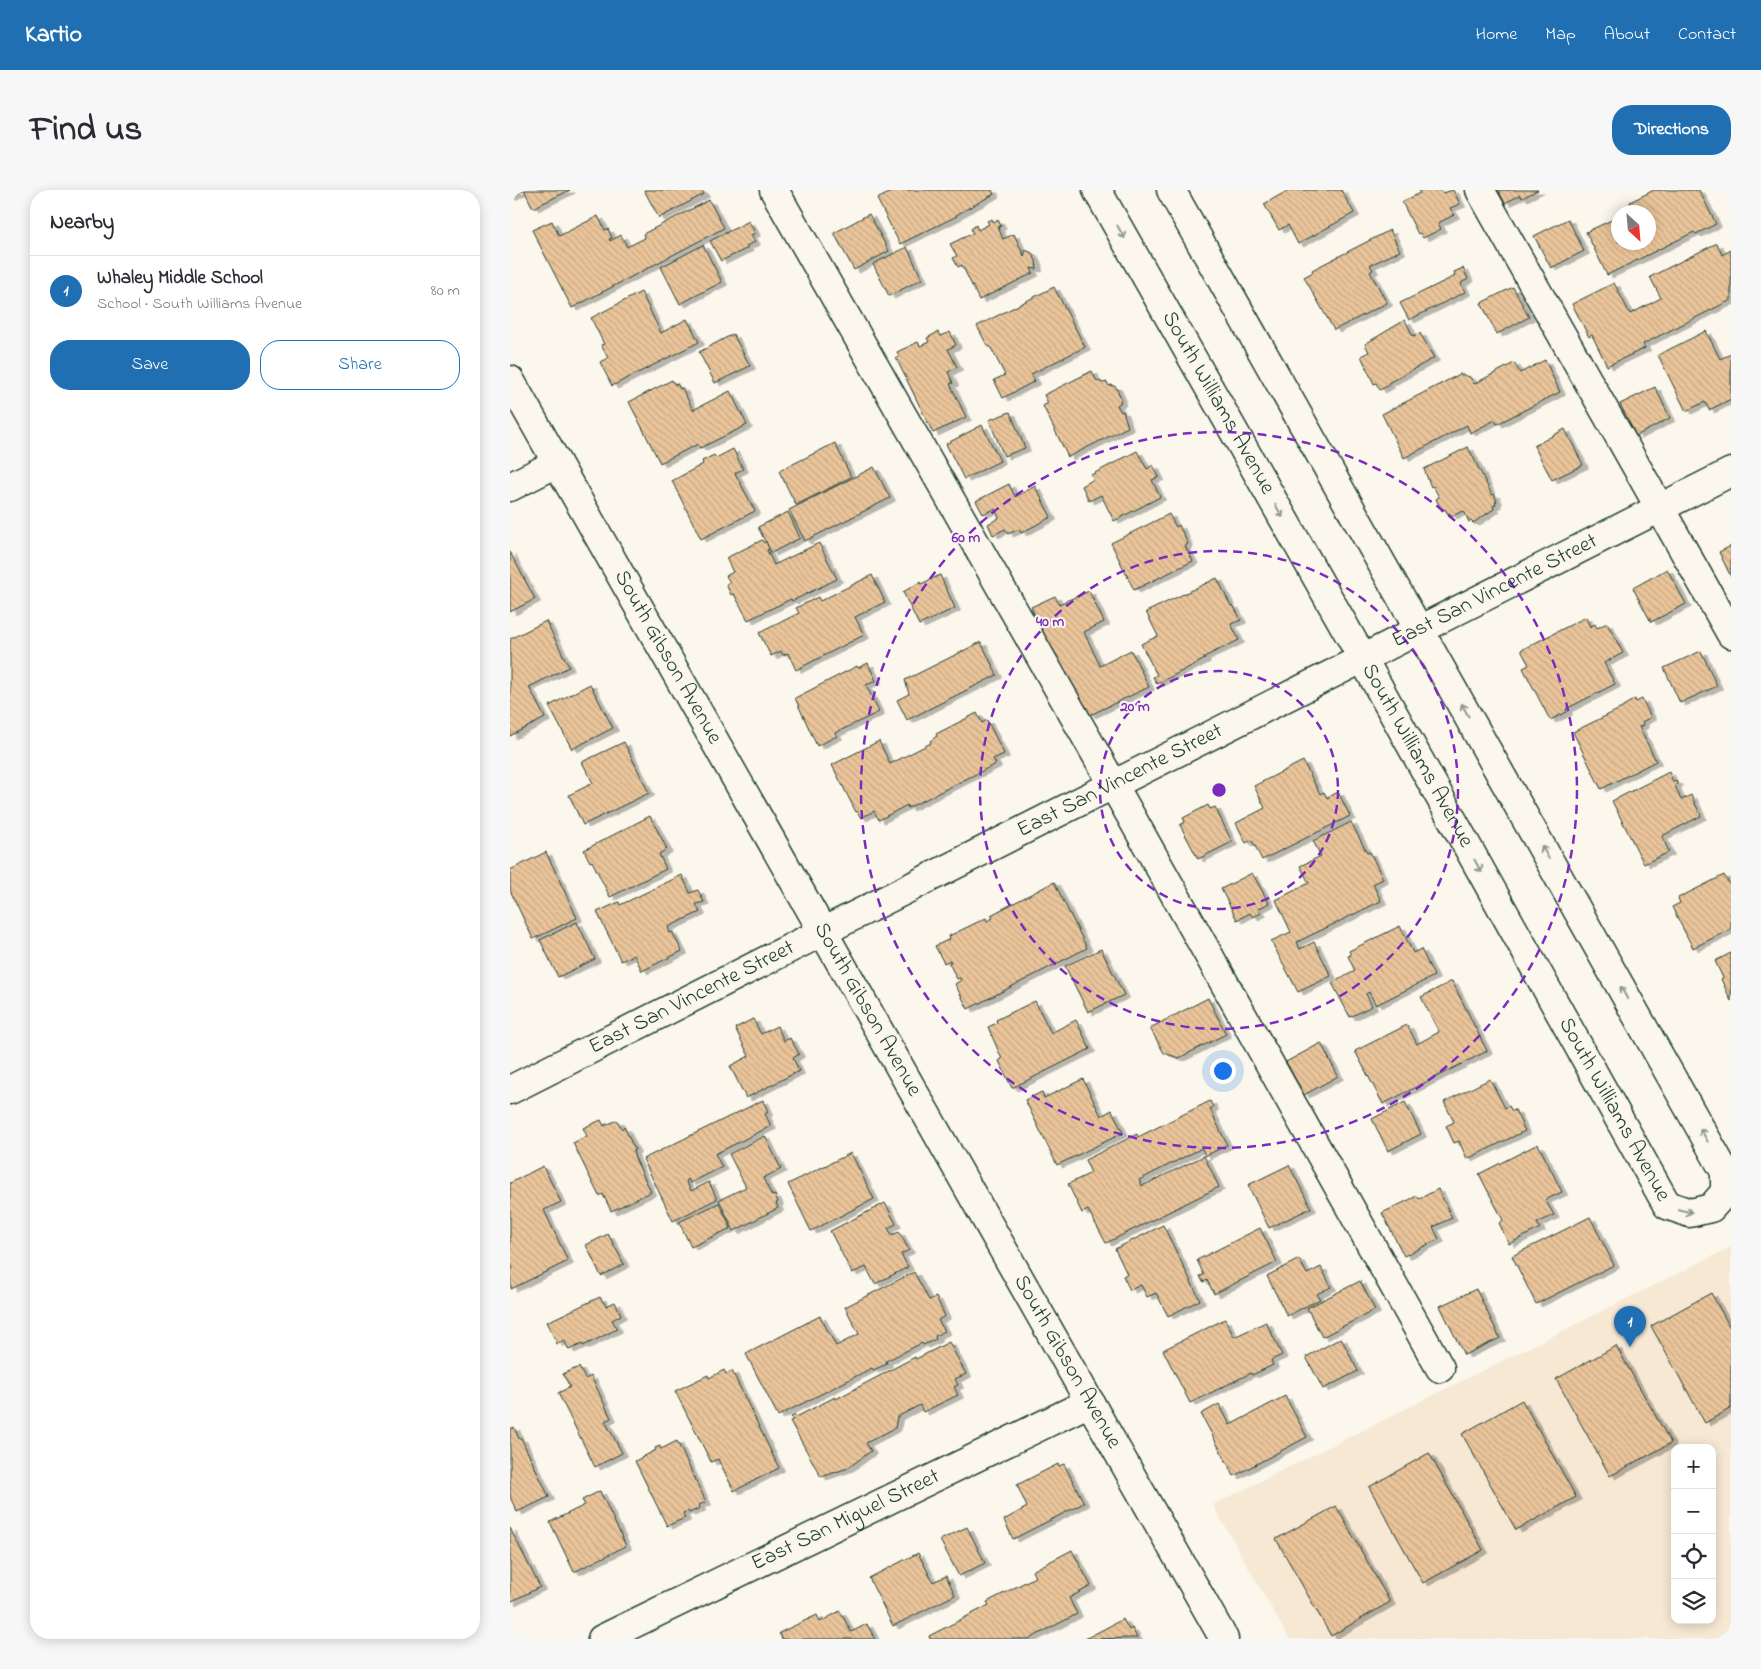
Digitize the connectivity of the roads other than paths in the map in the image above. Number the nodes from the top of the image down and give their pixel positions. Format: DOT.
graph roads {
  1 [pos="774,190"];
  2 [pos="1097,190"];
  3 [pos="1171,190"];
  4 [pos="1480,190"];
  5 [pos="510,380"];
  6 [pos="557,463"];
  7 [pos="1731,472"];
  8 [pos="510,486"];
  9 [pos="1660,509"];
  10 [pos="1420,630"];
  11 [pos="1731,634"];
  12 [pos="1363,659"];
  13 [pos="1114,786"];
  14 [pos="823,932"];
  15 [pos="510,1090"];
  16 [pos="1440,1368"];
  17 [pos="1090,1402"];
  18 [pos="602,1639"];
  19 [pos="1224,1639"];
  1 -- 13 [label="street"];
  2 -- 12 [label="street, South Williams Avenue, one-way"];
  3 -- 10 [label="street, South Williams Avenue"];
  4 -- 9 [label="street"];
  5 -- 6 [label="street, South Gibson Avenue"];
  6 -- 8 [label="street"];
  6 -- 14 [label="street, South Gibson Avenue"];
  7 -- 9 [label="street, East San Vincente Street"];
  9 -- 10 [label="street, East San Vincente Street"];
  9 -- 11 [label="street"];
  10 -- 12 [label="street, East San Vincente Street"];
  12 -- 10 [label="street, South Williams Avenue, one-way"];
  12 -- 13 [label="street, East San Vincente Street"];
  13 -- 14 [label="street, East San Vincente Street"];
  13 -- 16 [label="street"];
  14 -- 15 [label="street, East San Vincente Street"];
  14 -- 17 [label="street, South Gibson Avenue"];
  17 -- 18 [label="street, East San Miguel Street"];
  17 -- 19 [label="street, South Gibson Avenue"];
}
